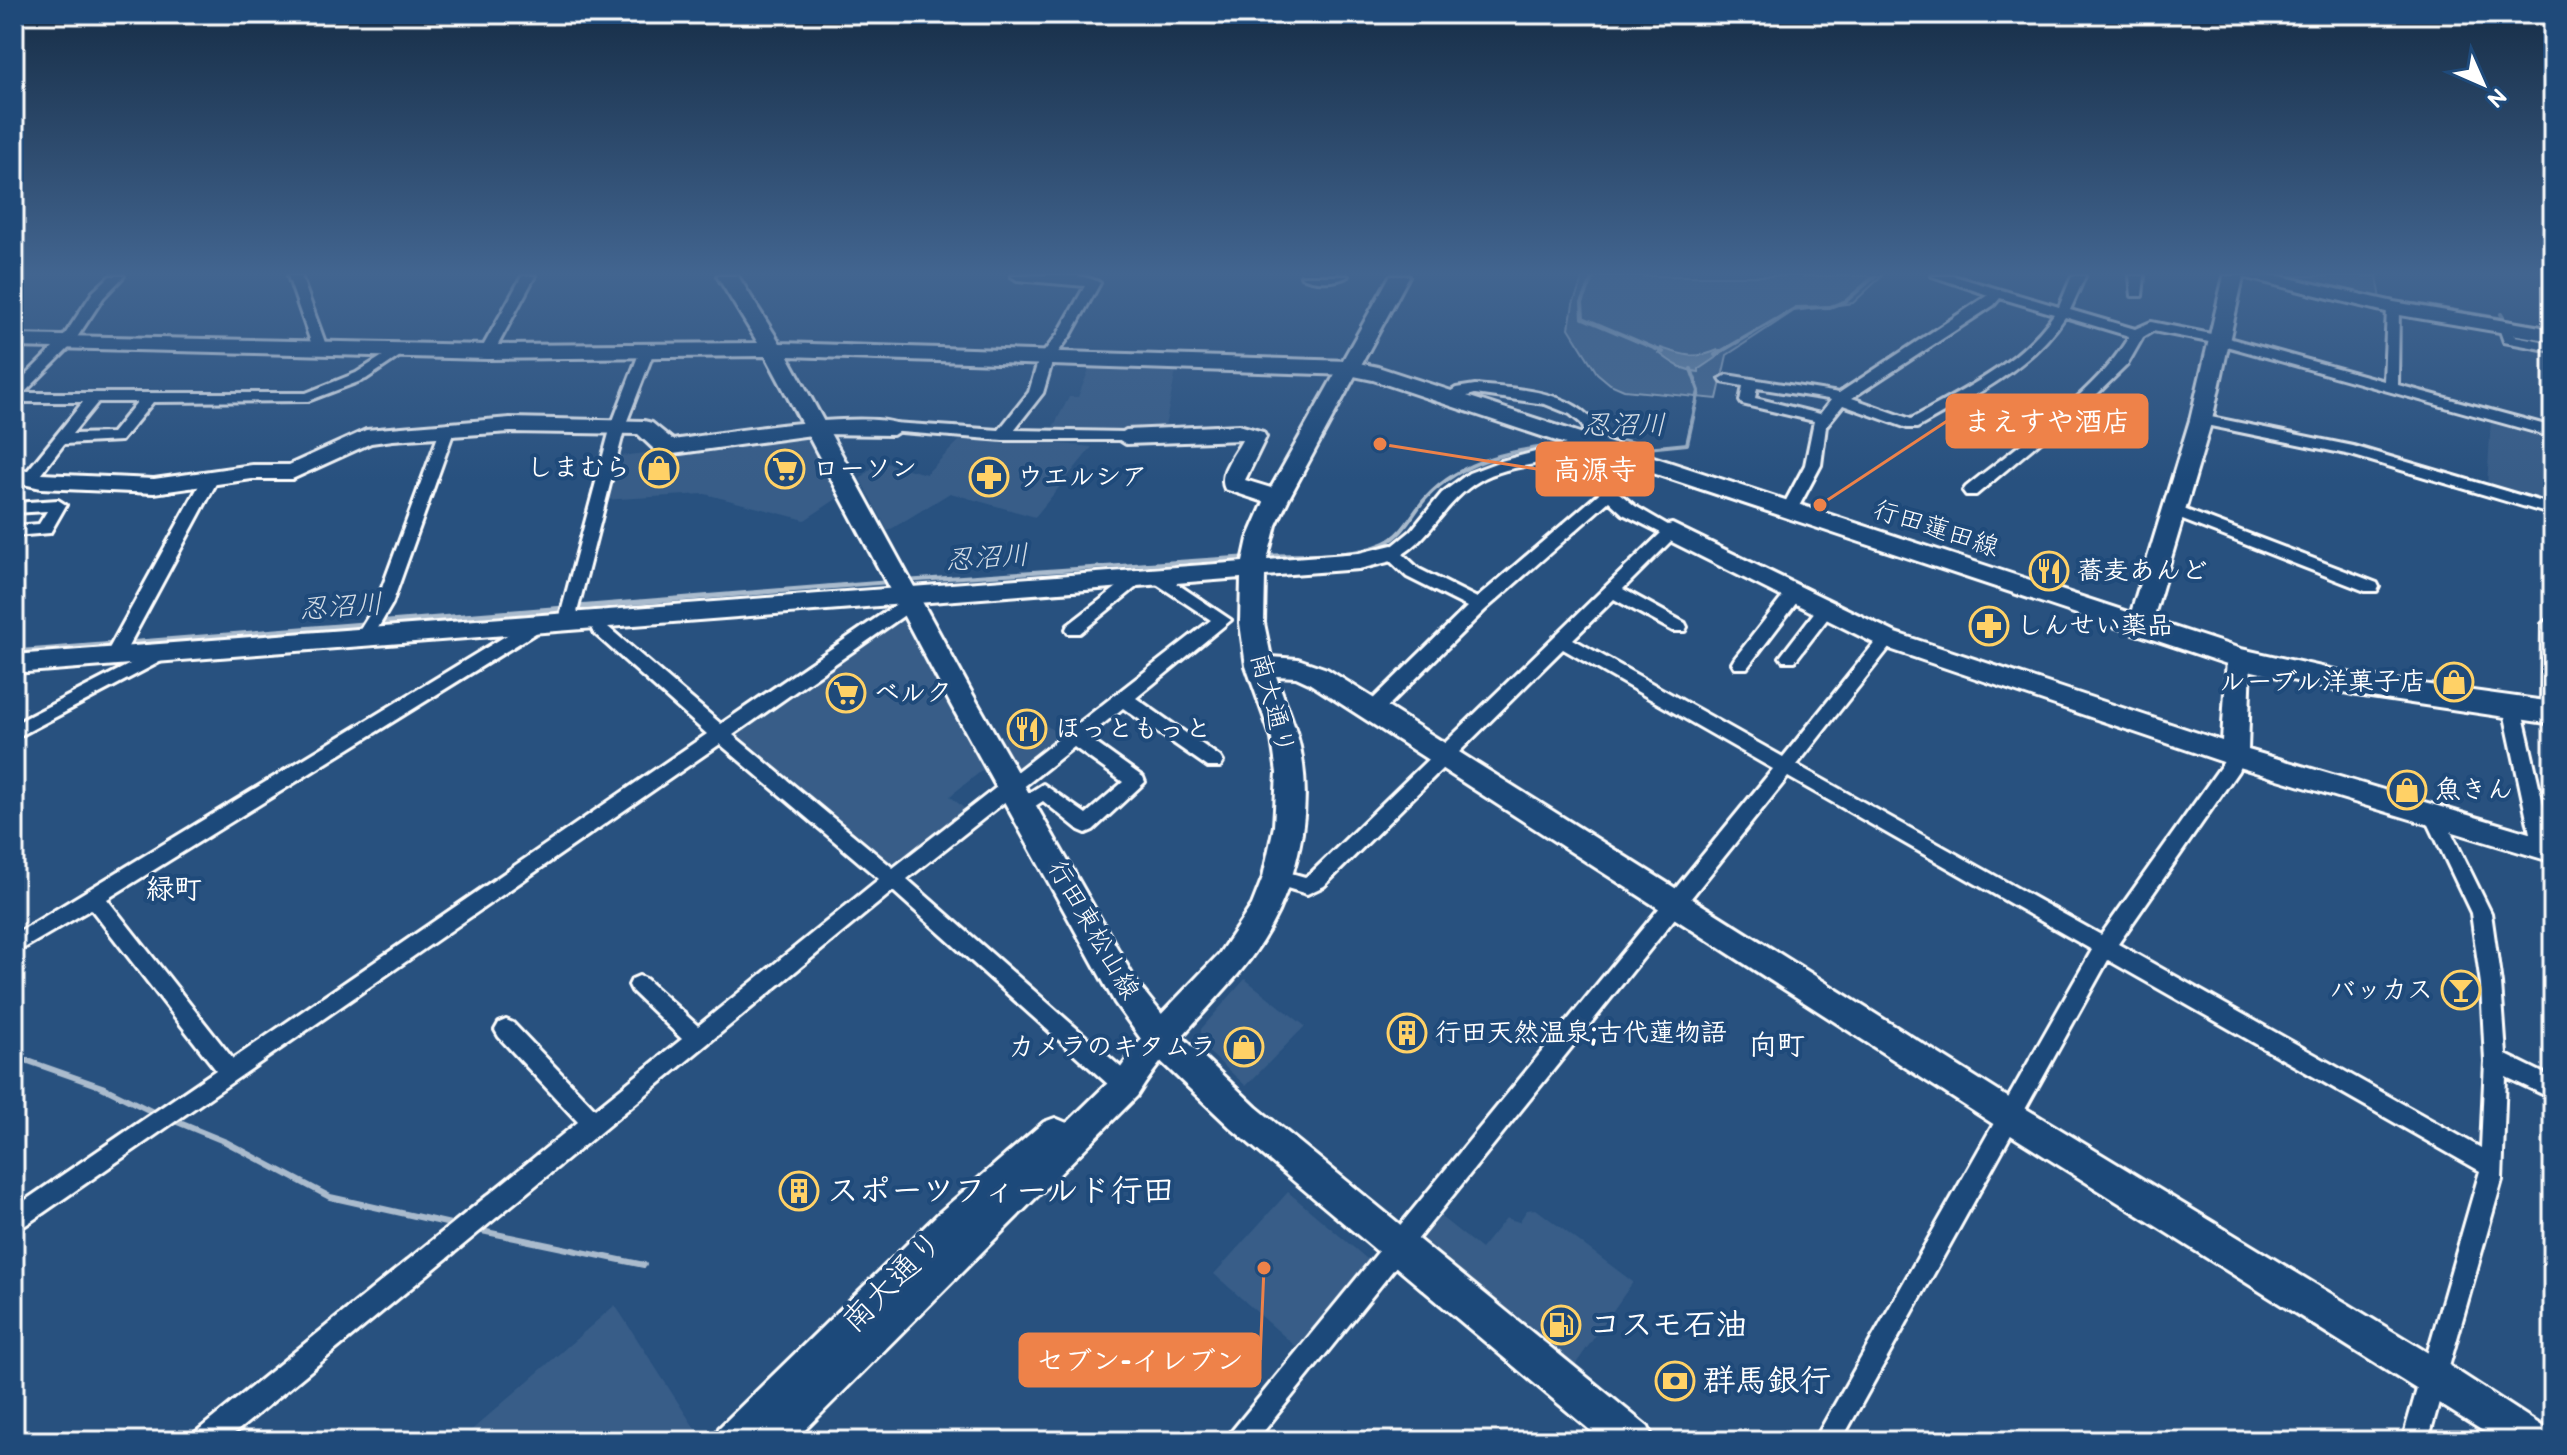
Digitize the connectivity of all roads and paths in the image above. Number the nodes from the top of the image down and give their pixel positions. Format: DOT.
graph roads {
  1 [pos="65,344"];
  2 [pos="147,344"];
  3 [pos="319,344"];
  4 [pos="491,344"];
  5 [pos="773,344"];
  6 [pos="1057,344"];
  7 [pos="1362,344"];
  8 [pos="1922,344"];
  9 [pos="2039,344"];
  10 [pos="2132,344"];
  11 [pos="2220,344"];
  12 [pos="2235,344"];
  13 [pos="2393,344"];
  14 [pos="320,348"];
  15 [pos="776,349"];
  16 [pos="402,350"];
  17 [pos="647,351"];
  18 [pos="487,352"];
  19 [pos="1046,358"];
  20 [pos="1349,368"];
  21 [pos="1727,379"];
  22 [pos="1751,382"];
  23 [pos="2391,386"];
  24 [pos="14,396"];
  25 [pos="95,397"];
  26 [pos="149,397"];
  27 [pos="1841,398"];
  28 [pos="1824,419"];
  29 [pos="2201,420"];
  30 [pos="618,426"];
  31 [pos="819,427"];
  32 [pos="448,428"];
  33 [pos="893,428"];
  34 [pos="2553,432"];
  35 [pos="1003,435"];
  36 [pos="1126,437"];
  37 [pos="60,439"];
  38 [pos="1592,444"];
  39 [pos="1633,458"];
  40 [pos="22,477"];
  41 [pos="211,478"];
  42 [pos="1971,491"];
  43 [pos="1609,493"];
  44 [pos="1278,498"];
  45 [pos="14,508"];
  46 [pos="1789,510"];
  47 [pos="2173,510"];
  48 [pos="2553,510"];
  49 [pos="14,531"];
  50 [pos="1672,532"];
  51 [pos="1392,553"];
  52 [pos="1254,568"];
  53 [pos="1147,576"];
  54 [pos="2371,587"];
  55 [pos="1611,590"];
  56 [pos="1794,594"];
  57 [pos="908,599"];
  58 [pos="1479,606"];
  59 [pos="1825,610"];
  60 [pos="596,618"];
  61 [pos="567,620"];
  62 [pos="541,622"];
  63 [pos="2553,625"];
  64 [pos="2139,626"];
  65 [pos="1679,627"];
  66 [pos="1074,629"];
  67 [pos="365,636"];
  68 [pos="1887,639"];
  69 [pos="1560,640"];
  70 [pos="167,650"];
  71 [pos="114,656"];
  72 [pos="1789,657"];
  73 [pos="2239,658"];
  74 [pos="1741,663"];
  75 [pos="14,664"];
  76 [pos="1259,666"];
  77 [pos="1124,699"];
  78 [pos="2512,707"];
  79 [pos="1372,711"];
  80 [pos="2551,713"];
  81 [pos="14,732"];
  82 [pos="719,733"];
  83 [pos="1074,737"];
  84 [pos="1442,756"];
  85 [pos="2235,756"];
  86 [pos="1214,762"];
  87 [pos="1785,766"];
  88 [pos="1018,796"];
  89 [pos="2433,814"];
  90 [pos="2548,849"];
  91 [pos="1277,877"];
  92 [pos="893,879"];
  93 [pos="94,897"];
  94 [pos="1676,905"];
  95 [pos="14,945"];
  96 [pos="2105,946"];
  97 [pos="639,985"];
  98 [pos="506,1030"];
  99 [pos="696,1038"];
  100 [pos="1161,1039"];
  101 [pos="2496,1061"];
  102 [pos="230,1072"];
  103 [pos="1126,1073"];
  104 [pos="2553,1089"];
  105 [pos="2009,1116"];
  106 [pos="593,1122"];
  107 [pos="2492,1166"];
  108 [pos="14,1222"];
  109 [pos="1398,1248"];
  110 [pos="2435,1378"];
  111 [pos="205,1441"];
  112 [pos="732,1441"];
  113 [pos="768,1441"];
  114 [pos="1240,1441"];
  115 [pos="1634,1441"];
  116 [pos="1827,1441"];
  117 [pos="2415,1441"];
  118 [pos="2532,1441"];
  1 -- 24 [label="street"];
  2 -- 14 [label="main road, 行田蓮田線"];
  3 -- 14 [label="street"];
  4 -- 18 [label="street"];
  5 -- 15 [label="main road, 行田東松山線"];
  6 -- 19 [label="street"];
  7 -- 20 [label="street, 南大通り"];
  8 -- 27 [label="street"];
  9 -- 27 [label="street"];
  10 -- 42 [label="street"];
  11 -- 29 [label="street"];
  12 -- 23 [label="street"];
  13 -- 23 [label="street"];
  14 -- 16 [label="main road, 行田蓮田線"];
  15 -- 17 [label="main road, 行田蓮田線"];
  15 -- 19 [label="main road, 行田蓮田線"];
  15 -- 31 [label="main road, 行田東松山線"];
  16 -- 18 [label="main road, 行田蓮田線"];
  16 -- 26 [label="street"];
  17 -- 18 [label="main road, 行田蓮田線"];
  17 -- 30 [label="street"];
  19 -- 20 [label="main road, 行田蓮田線"];
  19 -- 35 [label="street"];
  20 -- 38 [label="main road, 行田蓮田線"];
  20 -- 44 [label="street, 南大通り"];
  21 -- 22 [label="street"];
  22 -- 27 [label="street"];
  22 -- 28 [label="street"];
  23 -- 34 [label="street"];
  24 -- 25 [label="street"];
  25 -- 26 [label="street"];
  25 -- 37 [label="street"];
  26 -- 37 [label="street"];
  27 -- 28 [label="street"];
  28 -- 46 [label="street"];
  29 -- 47 [label="street"];
  29 -- 48 [label="street"];
  30 -- 31 [label="street"];
  30 -- 32 [label="street"];
  30 -- 61 [label="street"];
  31 -- 33 [label="street"];
  31 -- 57 [label="main road, 行田東松山線"];
  32 -- 41 [label="street"];
  32 -- 67 [label="street"];
  33 -- 35 [label="street"];
  35 -- 36 [label="street"];
  36 -- 44 [label="street"];
  37 -- 40 [label="street"];
  38 -- 39 [label="main road, 行田蓮田線"];
  38 -- 51 [label="street"];
  39 -- 43 [label="street"];
  39 -- 46 [label="main road, 行田蓮田線"];
  40 -- 41 [label="street"];
  41 -- 71 [label="street"];
  43 -- 50 [label="street"];
  43 -- 58 [label="street"];
  44 -- 52 [label="street, 南大通り"];
  45 -- 49 [label="street"];
  46 -- 64 [label="main road, 行田蓮田線"];
  47 -- 54 [label="street"];
  47 -- 64 [label="street"];
  50 -- 55 [label="street"];
  50 -- 56 [label="street"];
  51 -- 52 [label="street"];
  51 -- 58 [label="street"];
  52 -- 53 [label="street"];
  52 -- 76 [label="street, 南大通り"];
  53 -- 57 [label="street"];
  53 -- 66 [label="street"];
  53 -- 77 [label="street"];
  55 -- 65 [label="street"];
  55 -- 69 [label="street"];
  56 -- 59 [label="street"];
  56 -- 74 [label="street"];
  57 -- 60 [label="street"];
  57 -- 82 [label="street"];
  57 -- 88 [label="main road, 行田東松山線"];
  58 -- 79 [label="street"];
  59 -- 68 [label="street"];
  59 -- 72 [label="street"];
  60 -- 61 [label="street"];
  60 -- 82 [label="street"];
  61 -- 62 [label="street"];
  62 -- 67 [label="street"];
  62 -- 93 [label="street"];
  63 -- 80 [label="street"];
  64 -- 73 [label="main road, 行田蓮田線"];
  67 -- 70 [label="street"];
  68 -- 85 [label="street"];
  68 -- 87 [label="street"];
  69 -- 84 [label="street"];
  69 -- 87 [label="street"];
  70 -- 71 [label="street"];
  70 -- 81 [label="street"];
  71 -- 75 [label="street"];
  73 -- 78 [label="main road, 行田蓮田線"];
  73 -- 85 [label="street"];
  76 -- 79 [label="street"];
  76 -- 91 [label="street, 南大通り"];
  77 -- 83 [label="street"];
  77 -- 86 [label="street"];
  78 -- 80 [label="main road, 行田蓮田線"];
  78 -- 90 [label="street"];
  79 -- 84 [label="street"];
  82 -- 92 [label="street"];
  82 -- 102 [label="street"];
  83 -- 88 [label="street"];
  83 -- 88 [label="street"];
  84 -- 91 [label="street"];
  84 -- 94 [label="street"];
  85 -- 89 [label="street"];
  85 -- 96 [label="street"];
  87 -- 94 [label="street"];
  87 -- 96 [label="street"];
  88 -- 92 [label="street"];
  88 -- 100 [label="main road, 行田東松山線"];
  89 -- 90 [label="street"];
  89 -- 101 [label="street"];
  91 -- 100 [label="street, 南大通り"];
  92 -- 99 [label="street"];
  92 -- 103 [label="street"];
  93 -- 95 [label="street"];
  93 -- 102 [label="street"];
  94 -- 105 [label="street"];
  94 -- 109 [label="street"];
  96 -- 105 [label="street"];
  96 -- 107 [label="street"];
  97 -- 99 [label="street"];
  98 -- 106 [label="street"];
  99 -- 106 [label="street"];
  100 -- 103 [label="street, 南大通り"];
  100 -- 109 [label="main road, 行田東松山線"];
  101 -- 104 [label="street"];
  101 -- 107 [label="street"];
  102 -- 108 [label="street"];
  103 -- 112 [label="street, 南大通り"];
  103 -- 113 [label="street, 南大通り"];
  105 -- 110 [label="street"];
  105 -- 116 [label="street"];
  106 -- 111 [label="street"];
  107 -- 110 [label="street"];
  109 -- 114 [label="street"];
  109 -- 115 [label="main road, 行田東松山線"];
  110 -- 117 [label="street"];
  110 -- 118 [label="street"];
}
